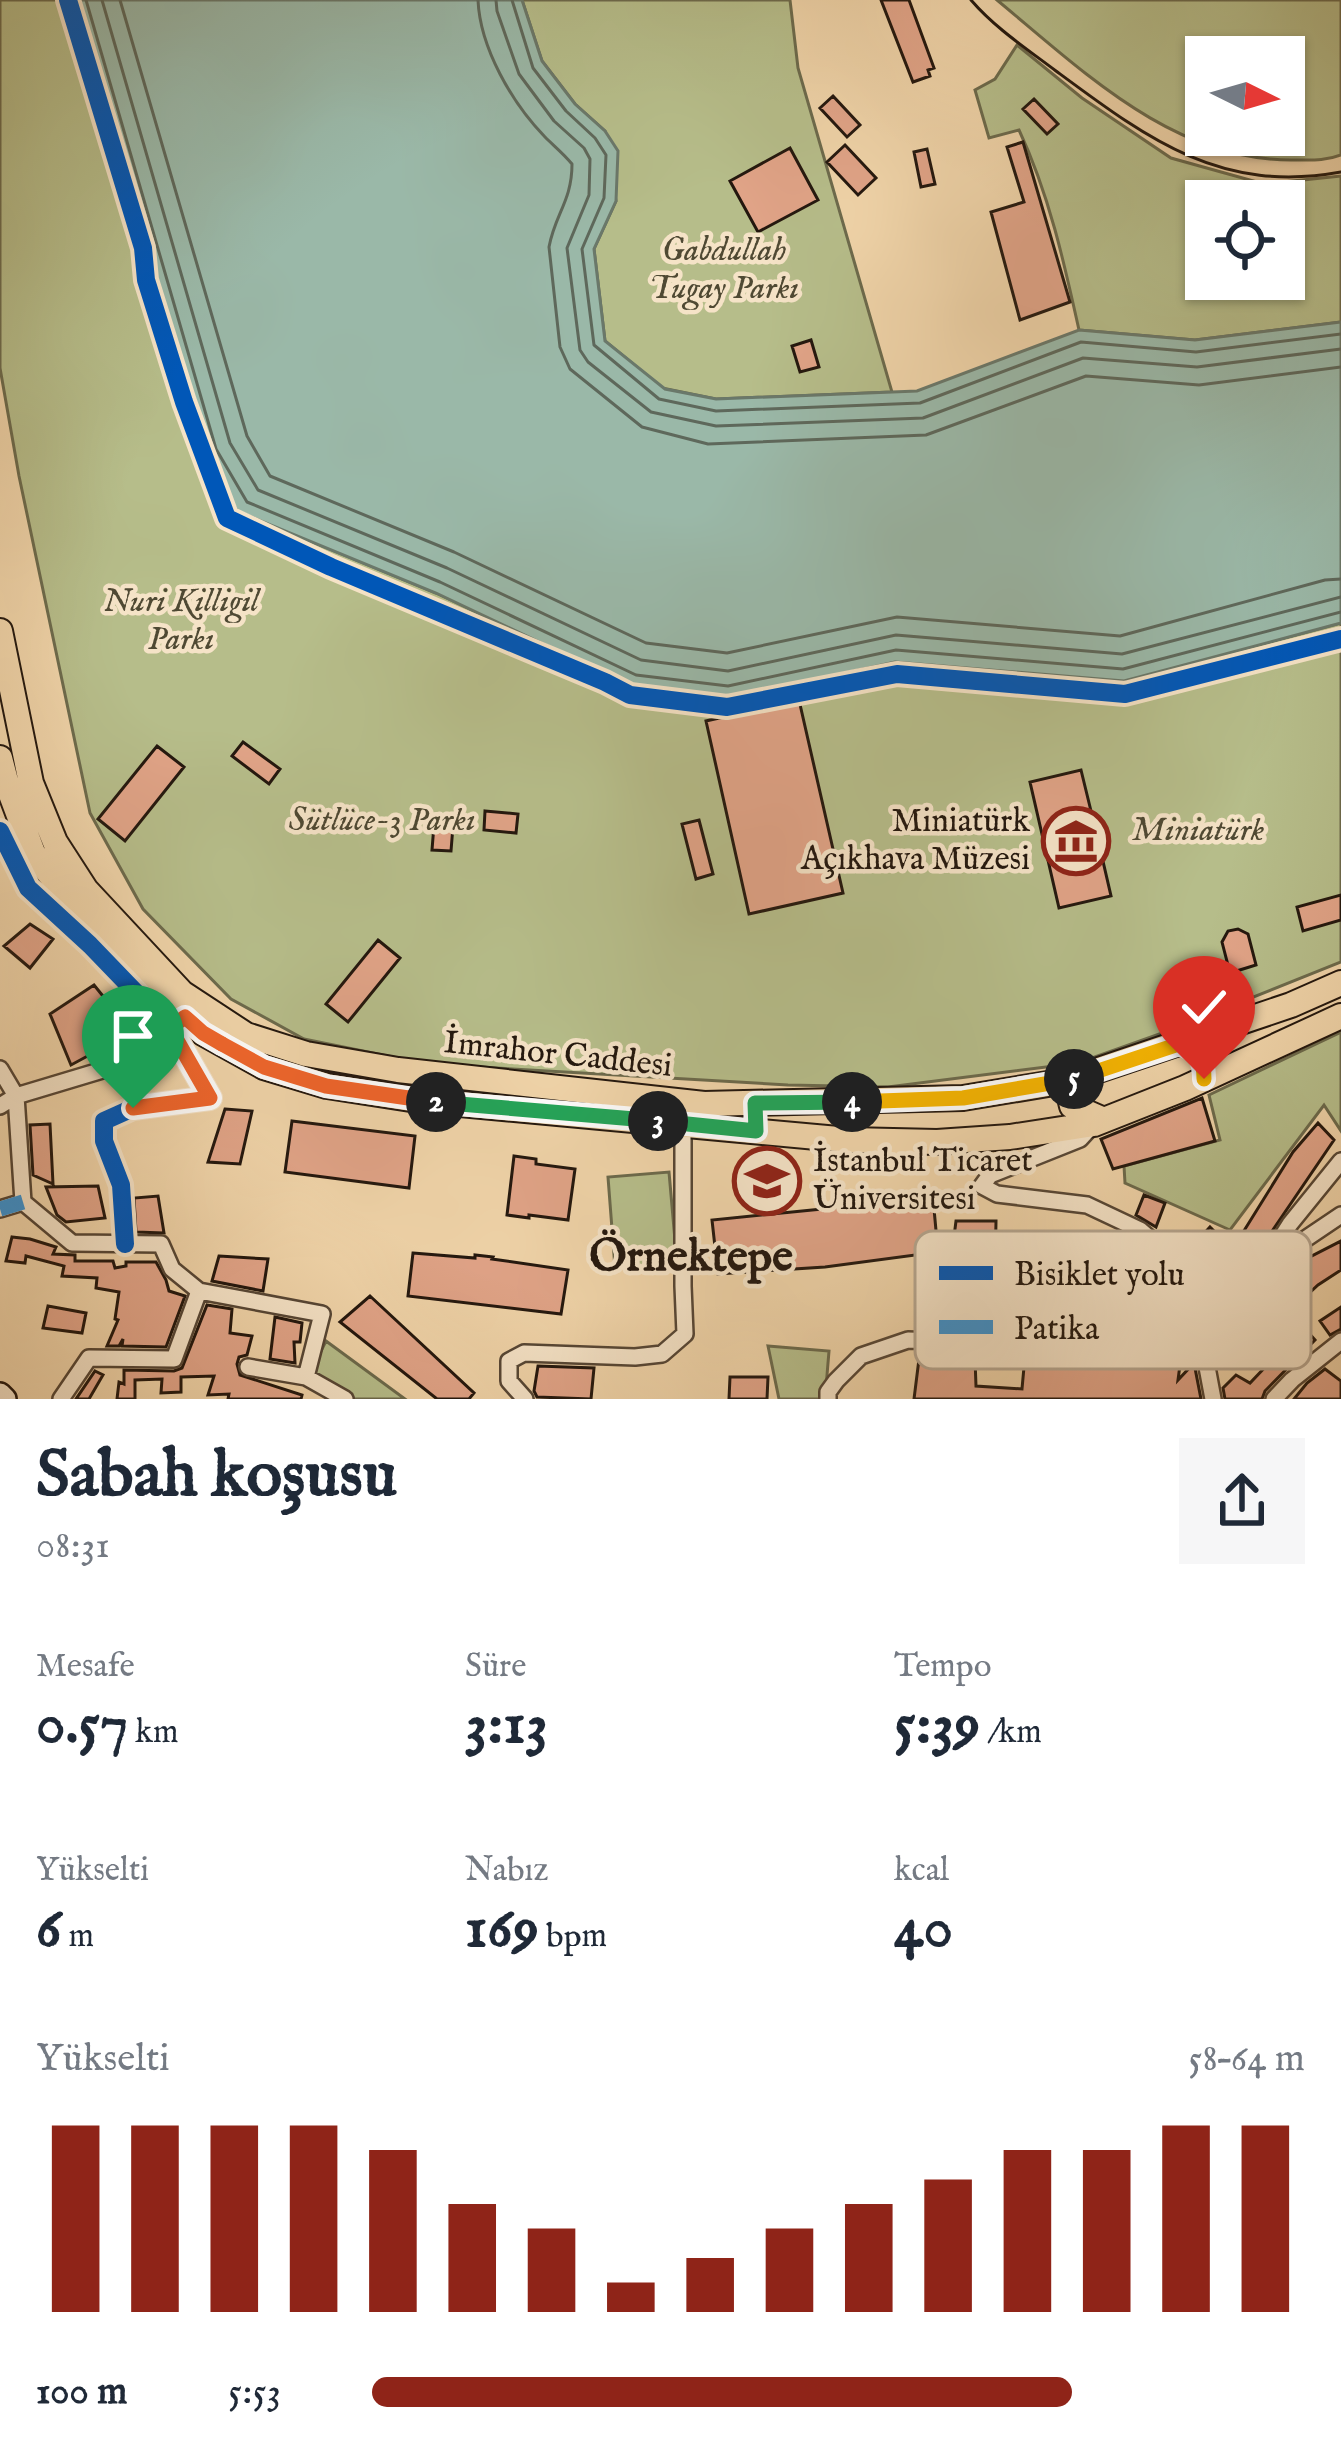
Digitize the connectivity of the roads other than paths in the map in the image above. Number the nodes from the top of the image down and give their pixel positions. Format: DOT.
graph roads {
  1 [pos="0,631"];
  2 [pos="0,758"];
  3 [pos="23,826"];
  4 [pos="1341,983"];
  5 [pos="1341,1016"];
  6 [pos="177,1023"];
  7 [pos="1179,1044"];
  8 [pos="0,1069"];
  9 [pos="1204,1079"];
  10 [pos="1066,1081"];
  11 [pos="16,1096"];
  12 [pos="755,1103"];
  13 [pos="0,1106"];
  14 [pos="1099,1122"];
  15 [pos="683,1124"];
  16 [pos="756,1131"];
  17 [pos="1341,1161"];
  18 [pos="23,1202"];
  19 [pos="0,1209"];
  20 [pos="1341,1215"];
  21 [pos="1140,1230"];
  22 [pos="1286,1231"];
  23 [pos="1311,1235"];
  24 [pos="125,1244"];
  25 [pos="199,1292"];
  26 [pos="915,1340"];
  27 [pos="1341,1341"];
  28 [pos="1311,1364"];
  29 [pos="248,1367"];
  30 [pos="1207,1369"];
  31 [pos="1305,1369"];
  32 [pos="306,1377"];
  33 [pos="836,1381"];
  34 [pos="62,1399"];
  35 [pos="345,1399"];
  36 [pos="525,1399"];
  37 [pos="828,1399"];
  38 [pos="844,1399"];
  39 [pos="1213,1399"];
  40 [pos="1274,1399"];
  1 -- 3 [label="main road, İmrahor Caddesi"];
  2 -- 3 [label="main road, İmrahor Caddesi"];
  3 -- 6 [label="main road, İmrahor Caddesi"];
  3 -- 12 [label="main road, İmrahor Caddesi"];
  4 -- 7 [label="main road, İmrahor Caddesi"];
  5 -- 9 [label="main road, İmrahor Caddesi"];
  6 -- 11 [label="street"];
  6 -- 15 [label="main road, İmrahor Caddesi"];
  6 -- 24 [label="street"];
  7 -- 9 [label="main road"];
  7 -- 10 [label="main road, İmrahor Caddesi"];
  8 -- 11 [label="street"];
  9 -- 14 [label="main road, İmrahor Caddesi"];
  10 -- 12 [label="main road, İmrahor Caddesi"];
  10 -- 14 [label="main road"];
  11 -- 13 [label="street"];
  11 -- 18 [label="street"];
  12 -- 16 [label="main road"];
  14 -- 16 [label="main road, İmrahor Caddesi"];
  14 -- 21 [label="street"];
  15 -- 16 [label="main road, İmrahor Caddesi"];
  15 -- 36 [label="street"];
  17 -- 22 [label="street"];
  18 -- 19 [label="street"];
  18 -- 24 [label="street"];
  20 -- 23 [label="street"];
  24 -- 25 [label="street"];
  25 -- 32 [label="street"];
  25 -- 34 [label="street"];
  26 -- 33 [label="street"];
  27 -- 28 [label="street"];
  29 -- 32 [label="street"];
  30 -- 39 [label="street"];
  31 -- 40 [label="street"];
  32 -- 35 [label="street"];
  33 -- 37 [label="street"];
  33 -- 38 [label="street"];
}
